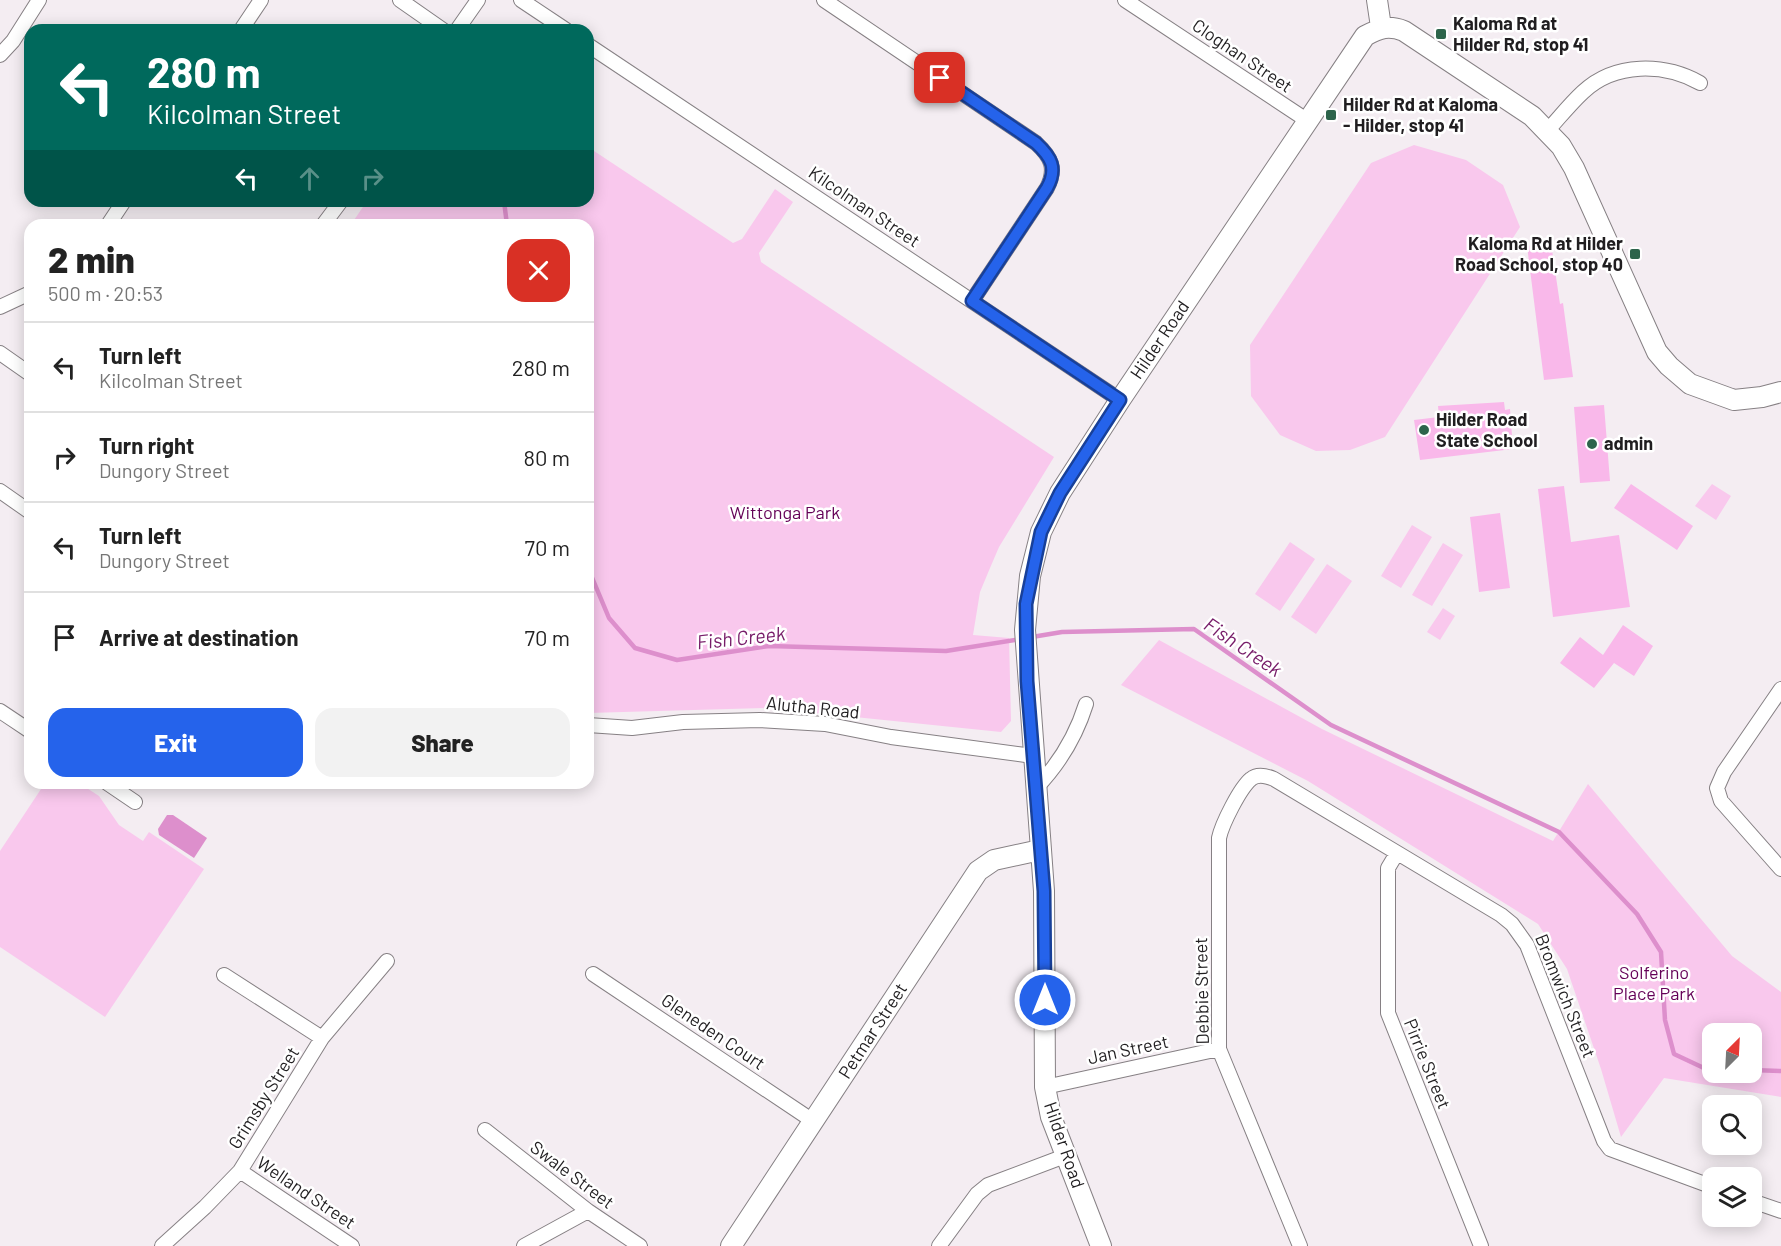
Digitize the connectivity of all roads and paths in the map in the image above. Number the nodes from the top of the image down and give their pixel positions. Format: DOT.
graph roads {
  1 [pos="39,0"];
  2 [pos="261,0"];
  3 [pos="400,0"];
  4 [pos="478,0"];
  5 [pos="521,0"];
  6 [pos="824,0"];
  7 [pos="1125,0"];
  8 [pos="1377,0"];
  9 [pos="245,24"];
  10 [pos="434,24"];
  11 [pos="461,24"];
  12 [pos="557,24"];
  13 [pos="1380,27"];
  14 [pos="594,49"];
  15 [pos="0,55"];
  16 [pos="1700,83"];
  17 [pos="1308,121"];
  18 [pos="1548,130"];
  19 [pos="24,296"];
  20 [pos="972,301"];
  21 [pos="0,307"];
  22 [pos="0,353"];
  23 [pos="24,370"];
  24 [pos="1781,392"];
  25 [pos="1120,400"];
  26 [pos="0,491"];
  27 [pos="24,508"];
  28 [pos="1781,689"];
  29 [pos="1086,704"];
  30 [pos="0,711"];
  31 [pos="594,725"];
  32 [pos="24,727"];
  33 [pos="1033,756"];
  34 [pos="1264,776"];
  35 [pos="1036,788"];
  36 [pos="116,789"];
  37 [pos="135,802"];
  38 [pos="1040,850"];
  39 [pos="1397,853"];
  40 [pos="1781,869"];
  41 [pos="387,961"];
  42 [pos="593,974"];
  43 [pos="224,975"];
  44 [pos="322,1038"];
  45 [pos="1219,1049"];
  46 [pos="1045,1087"];
  47 [pos="813,1121"];
  48 [pos="485,1130"];
  49 [pos="1065,1156"];
  50 [pos="240,1171"];
  51 [pos="1702,1183"];
  52 [pos="1762,1204"];
  53 [pos="588,1211"];
  54 [pos="1781,1211"];
  55 [pos="162,1246"];
  56 [pos="352,1246"];
  57 [pos="524,1246"];
  58 [pos="640,1246"];
  59 [pos="731,1246"];
  60 [pos="939,1246"];
  61 [pos="1101,1246"];
  62 [pos="1300,1246"];
  63 [pos="1481,1246"];
  1 -- 15 [label="street"];
  2 -- 9 [label="street"];
  3 -- 10 [label="street"];
  4 -- 11 [label="street"];
  5 -- 12 [label="street"];
  6 -- 20 [label="street"];
  7 -- 17 [label="street, Cloghan Street"];
  8 -- 13 [label="street"];
  13 -- 17 [label="street, Hilder Road"];
  13 -- 18 [label="street"];
  14 -- 20 [label="street, Kilcolman Street"];
  16 -- 18 [label="street"];
  17 -- 25 [label="street, Hilder Road"];
  18 -- 24 [label="street"];
  19 -- 21 [label="street"];
  20 -- 25 [label="street, Kilcolman Street"];
  22 -- 23 [label="street"];
  25 -- 33 [label="street, Hilder Road"];
  26 -- 27 [label="street"];
  28 -- 40 [label="street"];
  29 -- 35 [label="street"];
  30 -- 32 [label="street"];
  31 -- 33 [label="street, Alutha Road"];
  33 -- 35 [label="street, Hilder Road"];
  34 -- 39 [label="street, Bromwich Street"];
  34 -- 45 [label="street, Debbie Street"];
  35 -- 38 [label="street, Hilder Road"];
  36 -- 37 [label="street"];
  38 -- 46 [label="street, Hilder Road"];
  38 -- 47 [label="street, Petmar Street"];
  39 -- 51 [label="street, Bromwich Street"];
  39 -- 63 [label="street, Pirrie Street"];
  41 -- 44 [label="street, Grimsby Street"];
  42 -- 47 [label="street, Gleneden Court"];
  43 -- 44 [label="street"];
  44 -- 50 [label="street, Grimsby Street"];
  45 -- 46 [label="street, Jan Street"];
  45 -- 62 [label="street, Debbie Street"];
  46 -- 49 [label="street, Hilder Road"];
  47 -- 59 [label="street, Petmar Street"];
  48 -- 53 [label="street, Swale Street"];
  49 -- 60 [label="street"];
  49 -- 61 [label="street, Hilder Road"];
  50 -- 55 [label="street, Grimsby Street"];
  50 -- 56 [label="street, Welland Street"];
  52 -- 54 [label="street"];
  53 -- 57 [label="street"];
  53 -- 58 [label="street, Swale Street"];
}
